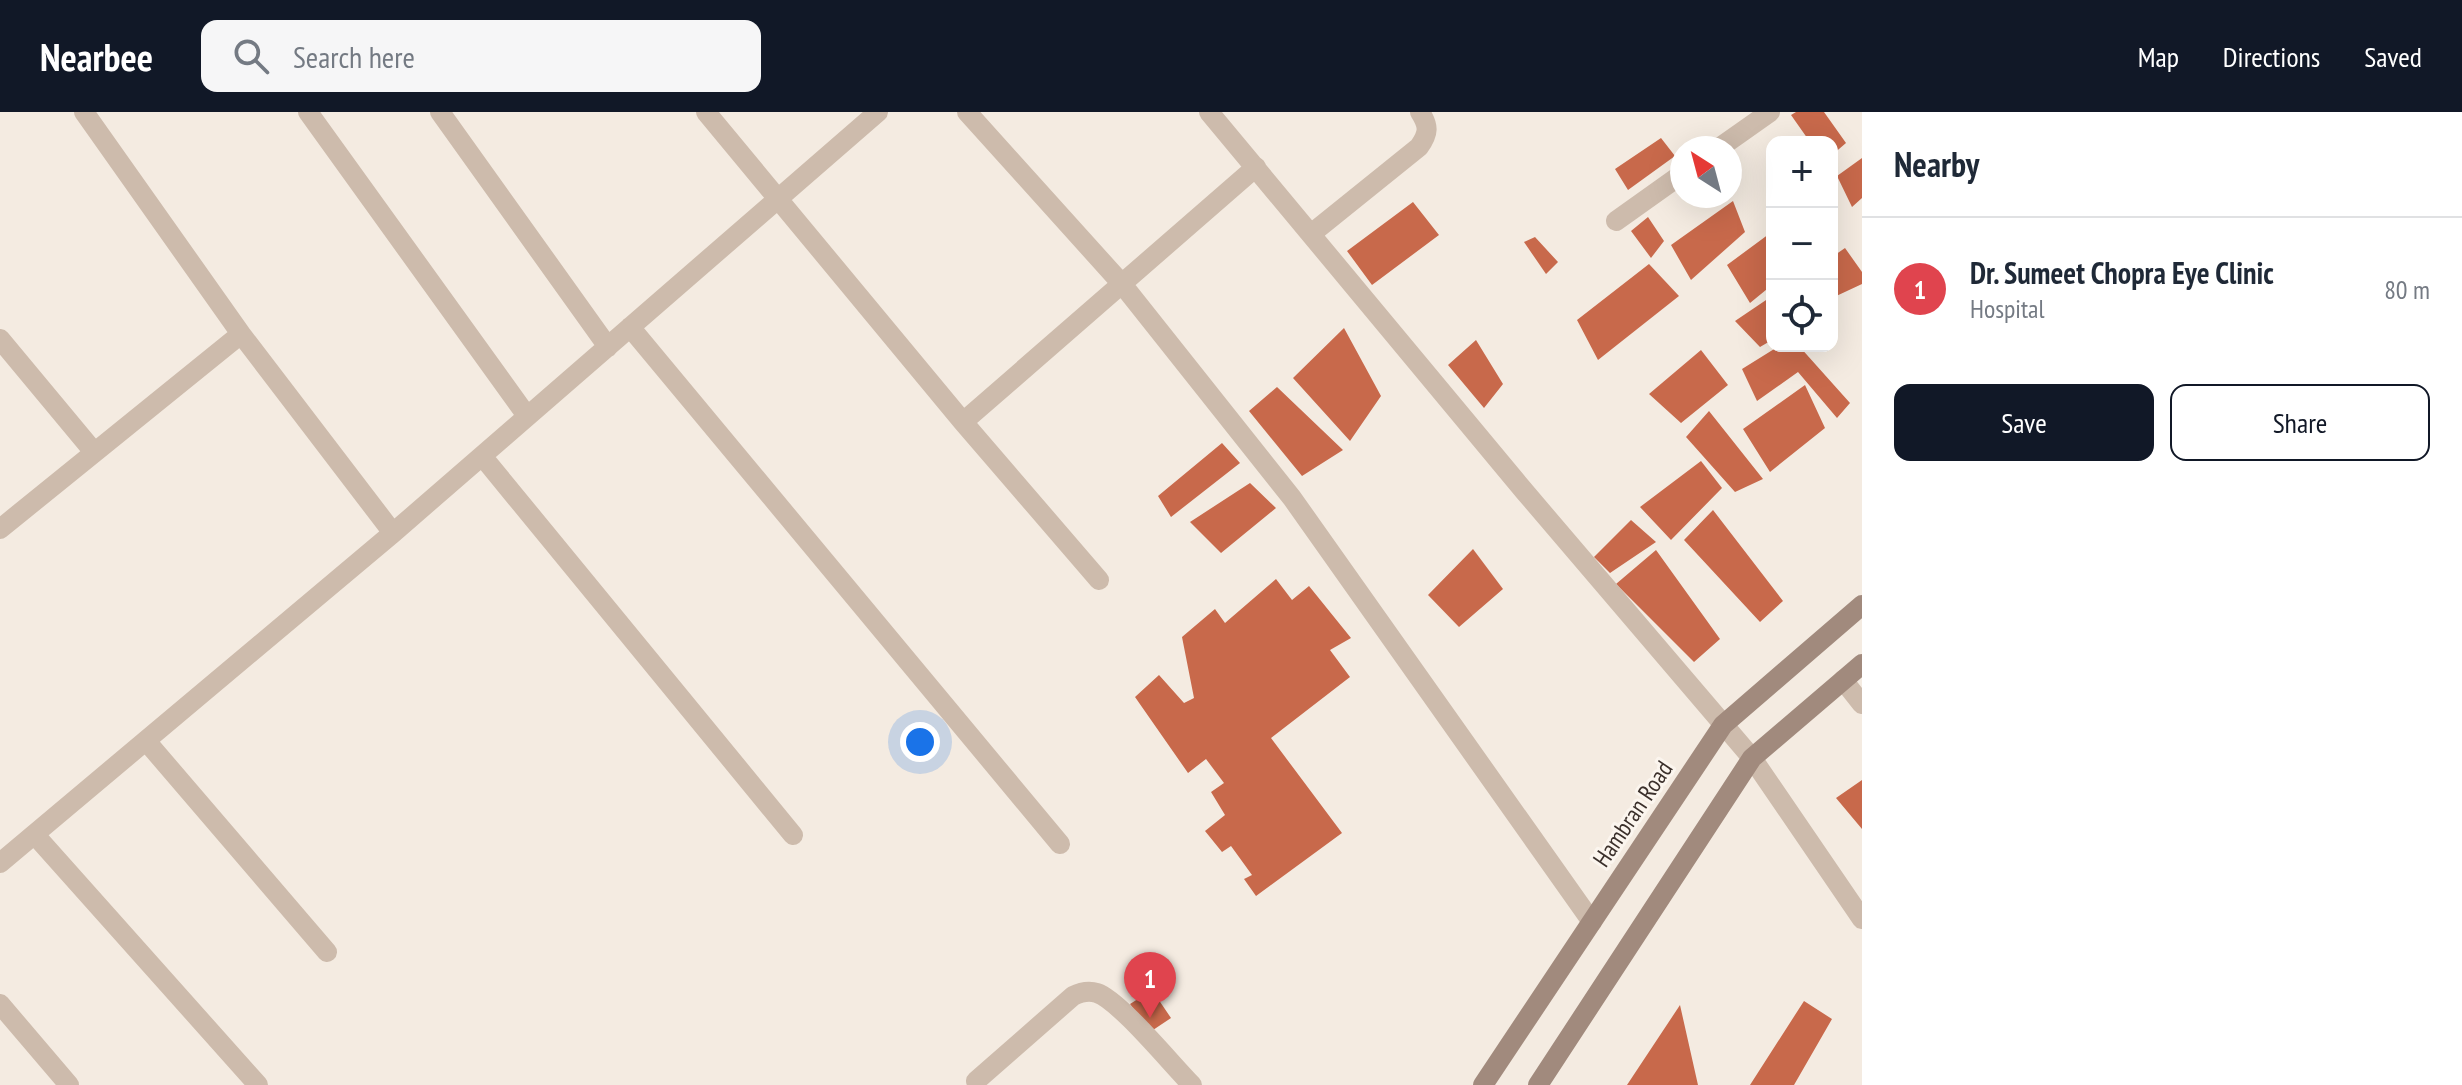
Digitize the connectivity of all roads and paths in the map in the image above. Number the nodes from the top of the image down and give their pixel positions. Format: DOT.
graph roads {
  1 [pos="84,112"];
  2 [pos="308,112"];
  3 [pos="440,112"];
  4 [pos="706,112"];
  5 [pos="878,112"];
  6 [pos="967,112"];
  7 [pos="1209,112"];
  8 [pos="1420,112"];
  9 [pos="1770,112"];
  10 [pos="1736,136"];
  11 [pos="1256,167"];
  12 [pos="1670,183"];
  13 [pos="777,200"];
  14 [pos="1616,221"];
  15 [pos="1311,234"];
  16 [pos="1122,284"];
  17 [pos="630,327"];
  18 [pos="241,334"];
  19 [pos="0,339"];
  20 [pos="608,347"];
  21 [pos="527,416"];
  22 [pos="963,422"];
  23 [pos="94,452"];
  24 [pos="482,456"];
  25 [pos="0,529"];
  26 [pos="393,533"];
  27 [pos="1099,580"];
  28 [pos="1862,605"];
  29 [pos="1862,664"];
  30 [pos="1843,680"];
  31 [pos="1862,704"];
  32 [pos="1723,725"];
  33 [pos="147,742"];
  34 [pos="1752,758"];
  35 [pos="35,835"];
  36 [pos="793,835"];
  37 [pos="1060,844"];
  38 [pos="0,863"];
  39 [pos="1862,919"];
  40 [pos="1592,922"];
  41 [pos="327,952"];
  42 [pos="0,1004"];
  43 [pos="976,1081"];
  44 [pos="69,1085"];
  45 [pos="258,1085"];
  46 [pos="1192,1085"];
  47 [pos="1483,1085"];
  48 [pos="1538,1085"];
  1 -- 18 [label="street"];
  2 -- 21 [label="street"];
  3 -- 20 [label="street"];
  4 -- 13 [label="street"];
  5 -- 13 [label="street"];
  6 -- 16 [label="street"];
  7 -- 11 [label="street"];
  8 -- 15 [label="street"];
  9 -- 10 [label="street"];
  11 -- 15 [label="street"];
  11 -- 16 [label="street"];
  12 -- 14 [label="street"];
  13 -- 17 [label="street"];
  13 -- 22 [label="street"];
  15 -- 32 [label="street"];
  16 -- 22 [label="street"];
  16 -- 40 [label="street"];
  17 -- 20 [label="street"];
  17 -- 37 [label="street"];
  18 -- 23 [label="street"];
  18 -- 26 [label="street"];
  19 -- 23 [label="street"];
  20 -- 21 [label="street"];
  21 -- 24 [label="street"];
  22 -- 27 [label="street"];
  23 -- 25 [label="street"];
  24 -- 26 [label="street"];
  24 -- 36 [label="street"];
  26 -- 33 [label="street"];
  28 -- 32 [label="main road, Hambran Road"];
  29 -- 30 [label="main road"];
  30 -- 31 [label="street"];
  30 -- 34 [label="main road"];
  32 -- 34 [label="street"];
  32 -- 40 [label="main road, Hambran Road"];
  33 -- 35 [label="street"];
  33 -- 41 [label="street"];
  34 -- 39 [label="street"];
  34 -- 48 [label="main road"];
  35 -- 38 [label="street"];
  35 -- 45 [label="street"];
  40 -- 47 [label="main road, Hambran Road"];
  42 -- 44 [label="street"];
  43 -- 46 [label="street"];
}
